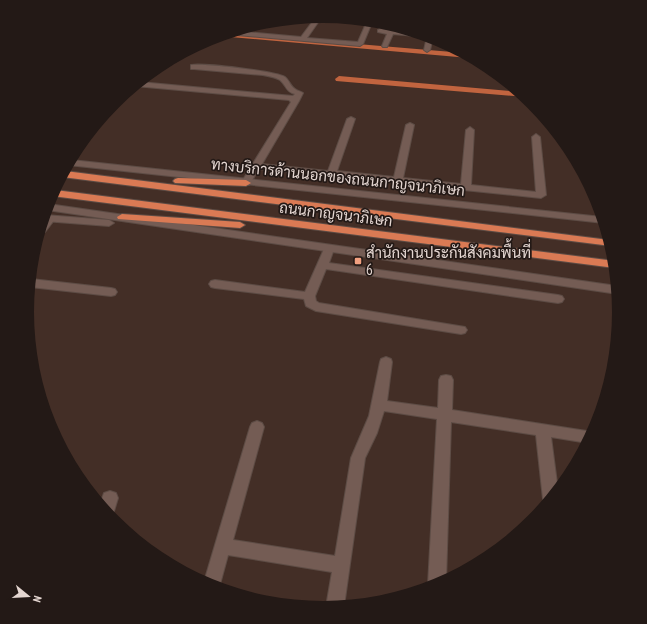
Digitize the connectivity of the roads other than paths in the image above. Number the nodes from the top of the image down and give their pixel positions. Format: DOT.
graph roads {
  1 [pos="314,24"];
  2 [pos="367,27"];
  3 [pos="380,31"];
  4 [pos="253,32"];
  5 [pos="391,32"];
  6 [pos="395,32"];
  7 [pos="303,39"];
  8 [pos="429,43"];
  9 [pos="385,46"];
  10 [pos="427,50"];
  11 [pos="194,67"];
  12 [pos="302,83"];
  13 [pos="146,85"];
  14 [pos="295,96"];
  15 [pos="351,119"];
  16 [pos="410,125"];
  17 [pos="470,130"];
  18 [pos="536,137"];
  19 [pos="79,158"];
  20 [pos="75,164"];
  21 [pos="256,166"];
  22 [pos="165,173"];
  23 [pos="332,173"];
  24 [pos="69,175"];
  25 [pos="103,178"];
  26 [pos="398,180"];
  27 [pos="246,183"];
  28 [pos="466,187"];
  29 [pos="59,194"];
  30 [pos="54,208"];
  31 [pos="122,217"];
  32 [pos="50,218"];
  33 [pos="597,219"];
  34 [pos="180,226"];
  35 [pos="361,233"];
  36 [pos="604,242"];
  37 [pos="329,249"];
  38 [pos="608,264"];
  39 [pos="322,265"];
  40 [pos="36,284"];
  41 [pos="215,284"];
  42 [pos="612,289"];
  43 [pos="111,292"];
  44 [pos="309,296"];
  45 [pos="558,299"];
  46 [pos="461,330"];
  47 [pos="386,362"];
  48 [pos="446,380"];
  49 [pos="379,405"];
  50 [pos="444,415"];
  51 [pos="257,427"];
  52 [pos="543,430"];
  53 [pos="585,436"];
  54 [pos="550,492"];
  55 [pos="223,546"];
  56 [pos="341,565"];
  57 [pos="437,577"];
  58 [pos="213,579"];
  59 [pos="336,600"];
  1 -- 7 [label="street"];
  2 -- 7 [label="street"];
  3 -- 5 [label="street"];
  4 -- 7 [label="street"];
  5 -- 6 [label="street"];
  5 -- 9 [label="street"];
  8 -- 10 [label="street"];
  11 -- 14 [label="street"];
  12 -- 14 [label="street"];
  13 -- 14 [label="street"];
  14 -- 21 [label="street"];
  15 -- 23 [label="street"];
  16 -- 26 [label="street"];
  17 -- 28 [label="street"];
  18 -- 28 [label="street"];
  19 -- 22 [label="street"];
  20 -- 22 [label="street, ทางบริการด้านนอกของถนนกาญจนาภิเษก"];
  21 -- 23 [label="street"];
  21 -- 27 [label="street"];
  22 -- 27 [label="street, ทางบริการด้านนอกของถนนกาญจนาภิเษก"];
  23 -- 26 [label="street"];
  24 -- 25 [label="highway, ถนนกาญจนาภิเษก"];
  25 -- 27 [label="highway"];
  25 -- 36 [label="highway, ถนนกาญจนาภิเษก"];
  26 -- 28 [label="street"];
  27 -- 33 [label="street, ทางบริการด้านนอกของถนนกาญจนาภิเษก"];
  29 -- 35 [label="highway, ถนนกาญจนาภิเษก"];
  30 -- 31 [label="street"];
  31 -- 34 [label="street"];
  31 -- 35 [label="highway"];
  32 -- 34 [label="street"];
  34 -- 37 [label="street"];
  35 -- 38 [label="highway, ถนนกาญจนาภิเษก"];
  37 -- 39 [label="street"];
  37 -- 42 [label="street"];
  39 -- 44 [label="street"];
  39 -- 45 [label="street"];
  40 -- 43 [label="street"];
  41 -- 44 [label="street"];
  44 -- 46 [label="street"];
  47 -- 49 [label="street"];
  48 -- 50 [label="street"];
  49 -- 50 [label="street"];
  49 -- 56 [label="street"];
  50 -- 52 [label="street"];
  50 -- 57 [label="street"];
  51 -- 55 [label="street"];
  52 -- 53 [label="street"];
  52 -- 54 [label="street"];
  55 -- 56 [label="street"];
  55 -- 58 [label="street"];
  56 -- 59 [label="street"];
}
